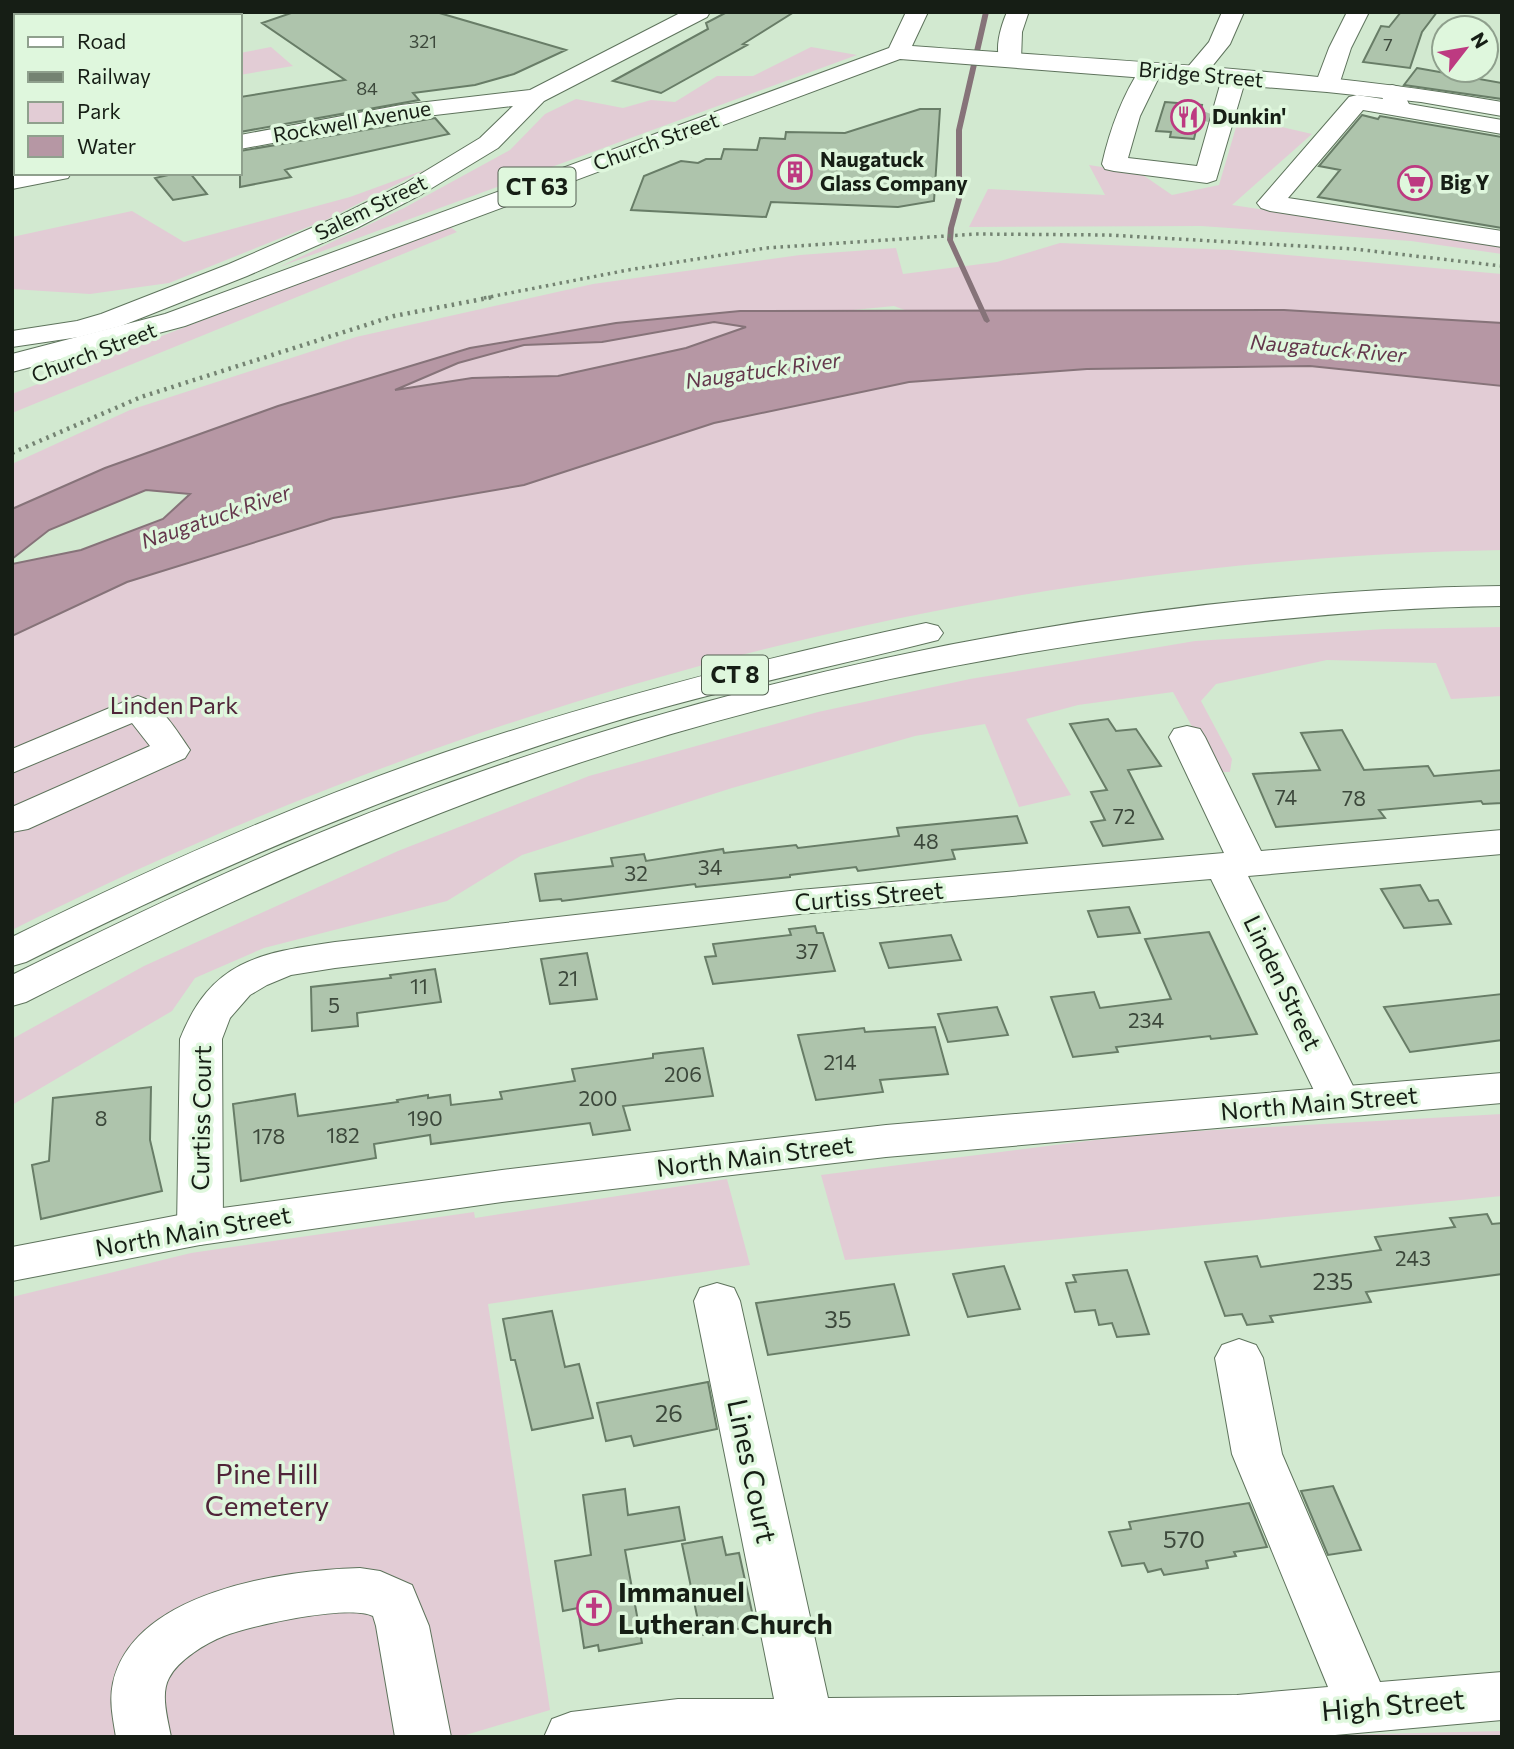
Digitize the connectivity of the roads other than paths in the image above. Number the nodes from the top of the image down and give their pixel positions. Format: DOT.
graph roads {
  1 [pos="699,12"];
  2 [pos="916,12"];
  3 [pos="1233,12"];
  4 [pos="1358,12"];
  5 [pos="1017,14"];
  6 [pos="898,52"];
  7 [pos="1002,59"];
  8 [pos="1193,75"];
  9 [pos="1144,79"];
  10 [pos="1327,85"];
  11 [pos="536,96"];
  12 [pos="1396,100"];
  13 [pos="1220,103"];
  14 [pos="465,105"];
  15 [pos="1502,109"];
  16 [pos="508,124"];
  17 [pos="1502,127"];
  18 [pos="242,142"];
  19 [pos="47,175"];
  20 [pos="12,181"];
  21 [pos="1502,239"];
  22 [pos="175,320"];
  23 [pos="12,339"];
  24 [pos="12,363"];
  25 [pos="12,384"];
  26 [pos="1499,587"];
  27 [pos="1187,737"];
  28 [pos="12,762"];
  29 [pos="12,818"];
  30 [pos="1502,842"];
  31 [pos="1235,864"];
  32 [pos="12,953"];
  33 [pos="241,981"];
  34 [pos="12,992"];
  35 [pos="1502,1088"];
  36 [pos="1340,1102"];
  37 [pos="200,1228"];
  38 [pos="12,1264"];
  39 [pos="717,1301"];
  40 [pos="1238,1358"];
  41 [pos="1502,1696"];
  42 [pos="1364,1708"];
  43 [pos="806,1723"];
  44 [pos="144,1737"];
  45 [pos="423,1737"];
  46 [pos="571,1737"];
  1 -- 11 [label="main road, Salem Street"];
  2 -- 6 [label="main road"];
  3 -- 8 [label="main road"];
  4 -- 10 [label="main road"];
  5 -- 7 [label="main road"];
  6 -- 7 [label="main road, Bridge Street"];
  6 -- 22 [label="main road, Church Street / CT 63"];
  7 -- 9 [label="main road, Bridge Street"];
  8 -- 9 [label="main road, Bridge Street"];
  8 -- 13 [label="main road, Bridge Street"];
  9 -- 13 [label="main road"];
  9 -- 13 [label="main road"];
  10 -- 12 [label="main road, Bridge Street"];
  10 -- 13 [label="main road, Bridge Street"];
  11 -- 14 [label="main road, Rockwell Avenue"];
  11 -- 16 [label="main road, Salem Street"];
  12 -- 15 [label="main road, Bridge Street"];
  12 -- 17 [label="main road"];
  12 -- 21 [label="main road"];
  14 -- 16 [label="main road, Rockwell Avenue"];
  14 -- 18 [label="main road, Rockwell Avenue"];
  16 -- 23 [label="main road, Salem Street"];
  19 -- 20 [label="main road"];
  22 -- 24 [label="main road, Church Street / CT 63"];
  22 -- 25 [label="main road, Church Street"];
  26 -- 32 [label="main road, CT 8"];
  26 -- 34 [label="main road, CT 8"];
  27 -- 31 [label="main road, Linden Street"];
  28 -- 29 [label="main road"];
  30 -- 31 [label="main road, Curtiss Street"];
  31 -- 33 [label="main road, Curtiss Street"];
  31 -- 36 [label="main road, Linden Street"];
  33 -- 37 [label="main road, Curtiss Court"];
  35 -- 36 [label="main road, North Main Street"];
  36 -- 37 [label="main road, North Main Street"];
  37 -- 38 [label="main road, North Main Street"];
  39 -- 43 [label="main road, Lines Court"];
  40 -- 42 [label="main road"];
  41 -- 42 [label="main road, High Street"];
  42 -- 43 [label="main road, High Street"];
  43 -- 46 [label="main road, High Street"];
  44 -- 45 [label="main road"];
}
